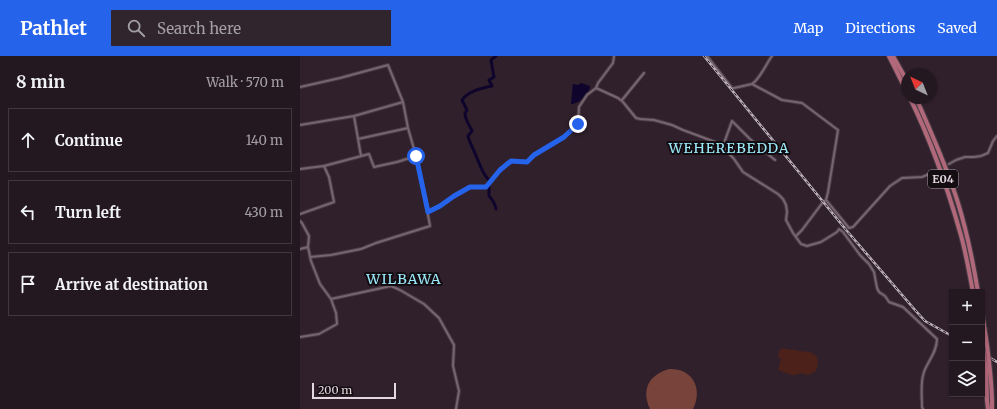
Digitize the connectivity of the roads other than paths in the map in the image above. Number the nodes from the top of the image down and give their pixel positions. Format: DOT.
graph roads {
  1 [pos="614,56"];
  2 [pos="707,56"];
  3 [pos="772,56"];
  4 [pos="889,56"];
  5 [pos="893,59"];
  6 [pos="901,72"];
  7 [pos="644,73"];
  8 [pos="901,78"];
  9 [pos="752,84"];
  10 [pos="300,87"];
  11 [pos="596,88"];
  12 [pos="622,101"];
  13 [pos="403,102"];
  14 [pos="913,104"];
  15 [pos="919,104"];
  16 [pos="354,116"];
  17 [pos="300,125"];
  18 [pos="408,128"];
  19 [pos="997,136"];
  20 [pos="358,139"];
  21 [pos="722,146"];
  22 [pos="361,156"];
  23 [pos="416,156"];
  24 [pos="775,160"];
  25 [pos="949,164"];
  26 [pos="324,166"];
  27 [pos="300,169"];
  28 [pos="936,172"];
  29 [pos="826,200"];
  30 [pos="428,212"];
  31 [pos="300,214"];
  32 [pos="300,220"];
  33 [pos="796,236"];
  34 [pos="308,247"];
  35 [pos="300,249"];
  36 [pos="310,257"];
  37 [pos="972,289"];
  38 [pos="978,289"];
  39 [pos="331,300"];
  40 [pos="984,325"];
  41 [pos="300,338"];
  42 [pos="985,361"];
  43 [pos="990,400"];
  44 [pos="456,409"];
  45 [pos="923,409"];
  46 [pos="988,409"];
  47 [pos="992,409"];
  1 -- 11 [label="street"];
  2 -- 9 [label="street"];
  3 -- 9 [label="street"];
  4 -- 5 [label="highway"];
  5 -- 6 [label="highway"];
  5 -- 8 [label="highway"];
  7 -- 12 [label="street"];
  9 -- 29 [label="street"];
  10 -- 13 [label="street"];
  11 -- 12 [label="street"];
  11 -- 30 [label="street"];
  12 -- 21 [label="street"];
  13 -- 16 [label="street"];
  13 -- 18 [label="street"];
  14 -- 37 [label="highway, E04"];
  15 -- 38 [label="highway, E04"];
  16 -- 17 [label="street"];
  16 -- 20 [label="street"];
  18 -- 20 [label="street"];
  18 -- 23 [label="street"];
  19 -- 25 [label="street"];
  20 -- 22 [label="street"];
  21 -- 24 [label="street"];
  21 -- 33 [label="street"];
  22 -- 23 [label="street"];
  22 -- 26 [label="street"];
  23 -- 30 [label="street"];
  26 -- 27 [label="street"];
  26 -- 31 [label="street"];
  28 -- 29 [label="street"];
  29 -- 33 [label="street"];
  30 -- 36 [label="street"];
  32 -- 34 [label="street"];
  33 -- 45 [label="street"];
  34 -- 35 [label="street"];
  34 -- 36 [label="street"];
  36 -- 39 [label="street"];
  39 -- 41 [label="street"];
  39 -- 44 [label="street"];
  40 -- 43 [label="highway, bridge"];
  42 -- 43 [label="highway, bridge"];
  43 -- 46 [label="highway"];
  43 -- 47 [label="highway"];
}
